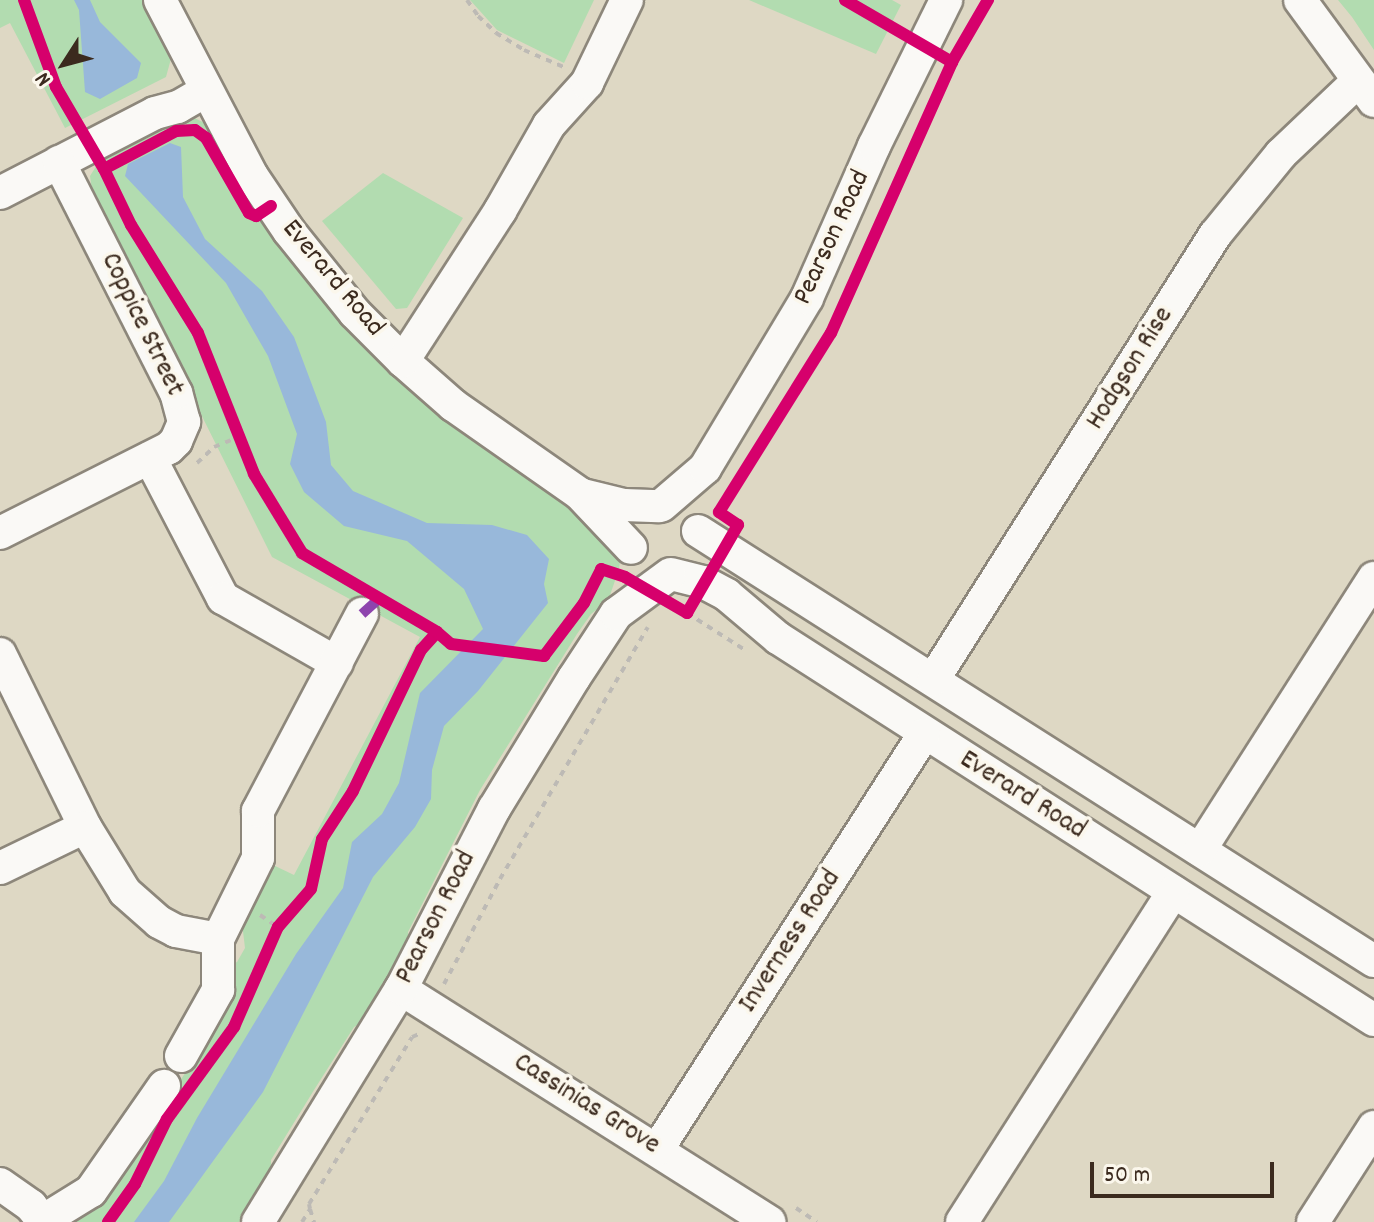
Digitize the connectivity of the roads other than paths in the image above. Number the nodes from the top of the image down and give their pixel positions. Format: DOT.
graph roads {
  1 [pos="160,0"];
  2 [pos="627,0"];
  3 [pos="946,0"];
  4 [pos="1300,0"];
  5 [pos="203,86"];
  6 [pos="1366,91"];
  7 [pos="59,162"];
  8 [pos="0,193"];
  9 [pos="403,361"];
  10 [pos="150,458"];
  11 [pos="705,468"];
  12 [pos="580,494"];
  13 [pos="661,506"];
  14 [pos="698,529"];
  15 [pos="0,533"];
  16 [pos="631,550"];
  17 [pos="1374,578"];
  18 [pos="662,585"];
  19 [pos="362,614"];
  20 [pos="616,614"];
  21 [pos="0,654"];
  22 [pos="337,663"];
  23 [pos="933,680"];
  24 [pos="924,734"];
  25 [pos="85,827"];
  26 [pos="1200,850"];
  27 [pos="0,868"];
  28 [pos="1173,892"];
  29 [pos="1326,931"];
  30 [pos="218,939"];
  31 [pos="1374,961"];
  32 [pos="1299,971"];
  33 [pos="401,989"];
  34 [pos="1374,1020"];
  35 [pos="181,1056"];
  36 [pos="164,1086"];
  37 [pos="1374,1127"];
  38 [pos="657,1150"];
  39 [pos="0,1184"];
  40 [pos="44,1221"];
  41 [pos="260,1221"];
  42 [pos="770,1222"];
  43 [pos="962,1222"];
  44 [pos="1313,1222"];
  1 -- 5 [label="street, Everard Road"];
  2 -- 9 [label="street"];
  3 -- 11 [label="street, Pearson Road"];
  4 -- 6 [label="street"];
  5 -- 7 [label="street"];
  5 -- 9 [label="street, Everard Road"];
  6 -- 23 [label="street, Hodgson Rise"];
  7 -- 8 [label="street"];
  7 -- 10 [label="street, Coppice Street"];
  9 -- 12 [label="street, Everard Road"];
  10 -- 15 [label="street, Coppice Street"];
  10 -- 22 [label="street"];
  11 -- 13 [label="street, Pearson Road"];
  11 -- 14 [label="street, Pearson Road"];
  12 -- 13 [label="street, Everard Road"];
  12 -- 16 [label="street, Everard Road"];
  13 -- 14 [label="street"];
  13 -- 16 [label="street"];
  14 -- 18 [label="street"];
  14 -- 23 [label="street, Everard Road"];
  16 -- 18 [label="street"];
  16 -- 20 [label="street, Pearson Road"];
  17 -- 26 [label="street"];
  18 -- 20 [label="street, Pearson Road"];
  18 -- 24 [label="street, Everard Road"];
  19 -- 22 [label="street"];
  20 -- 33 [label="street, Pearson Road"];
  21 -- 25 [label="street"];
  22 -- 30 [label="street"];
  23 -- 26 [label="street, Everard Road"];
  24 -- 28 [label="street, Everard Road"];
  24 -- 38 [label="street, Inverness Road"];
  25 -- 27 [label="street"];
  25 -- 30 [label="street"];
  26 -- 29 [label="street, Everard Road"];
  28 -- 32 [label="street, Everard Road"];
  28 -- 43 [label="street"];
  29 -- 31 [label="street, Everard Road"];
  29 -- 32 [label="street"];
  30 -- 35 [label="street"];
  32 -- 34 [label="street, Everard Road"];
  33 -- 38 [label="street, Cassinias Grove"];
  33 -- 41 [label="street, Pearson Road"];
  36 -- 40 [label="street"];
  37 -- 44 [label="street"];
  38 -- 42 [label="street, Cassinias Grove"];
  39 -- 40 [label="street"];
}
